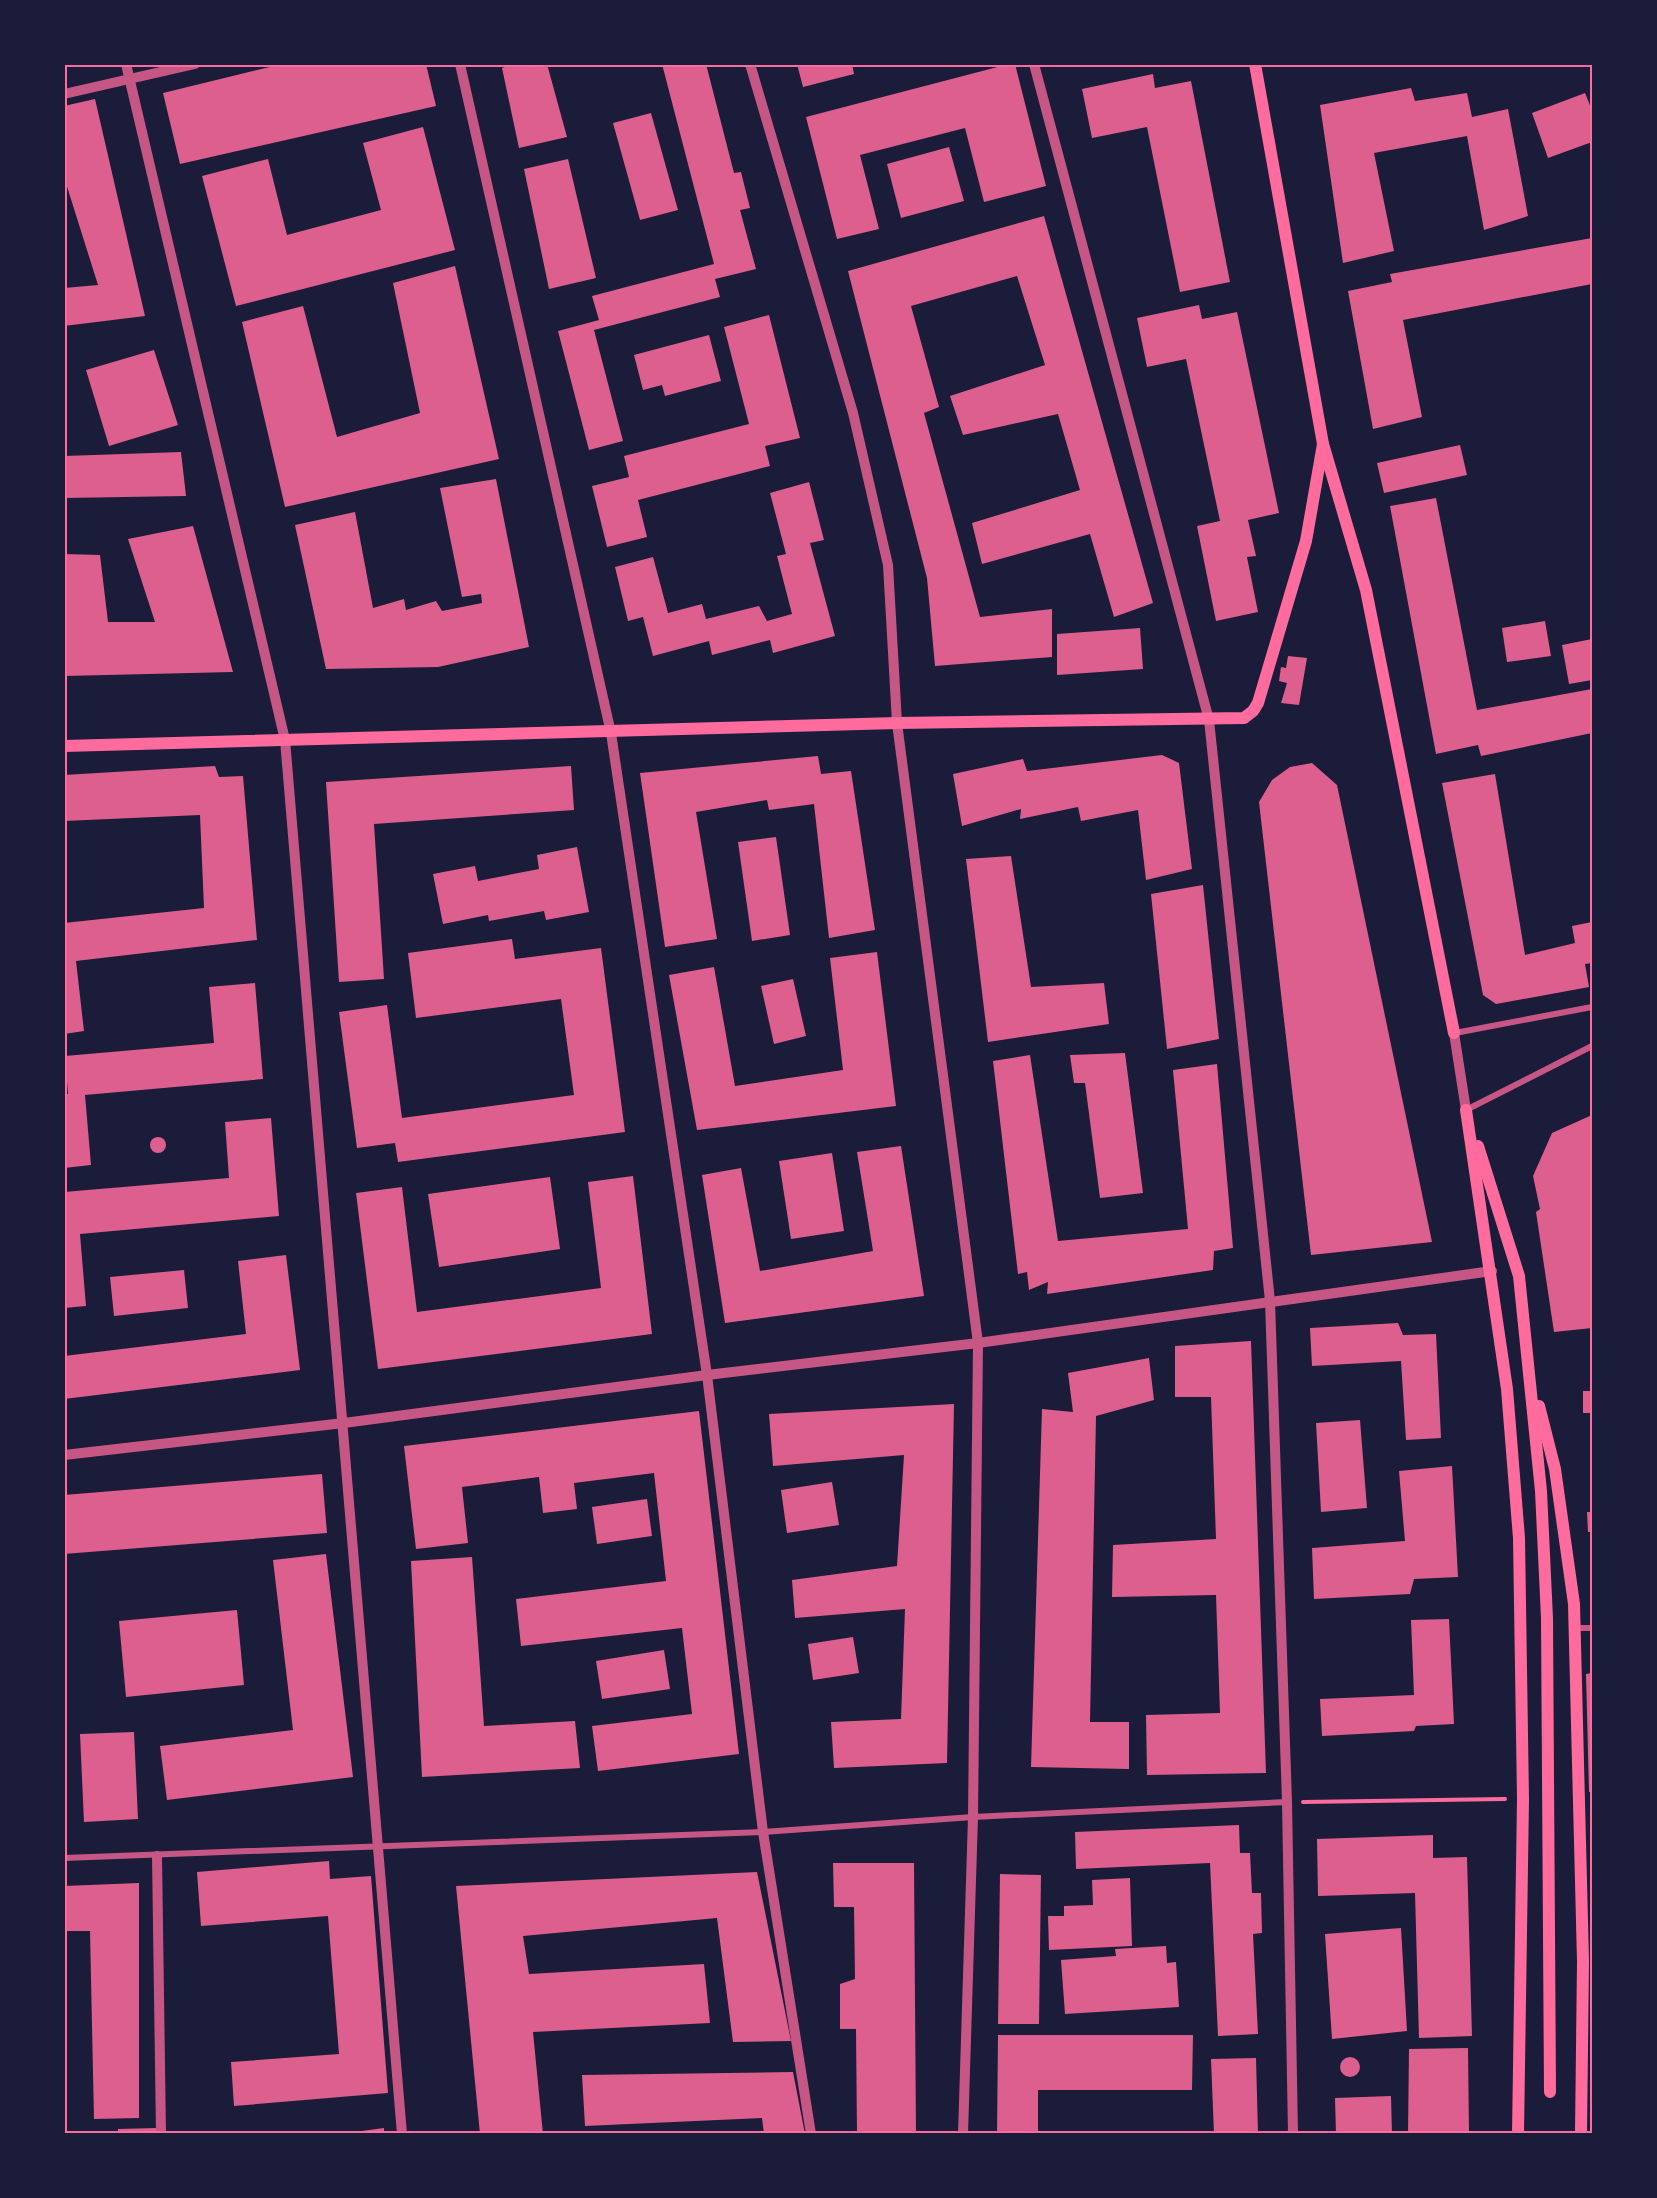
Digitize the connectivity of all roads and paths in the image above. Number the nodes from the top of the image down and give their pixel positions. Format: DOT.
graph roads {
  1 [pos="126,64"];
  2 [pos="195,64"];
  3 [pos="460,64"];
  4 [pos="750,64"];
  5 [pos="1034,64"];
  6 [pos="1255,64"];
  7 [pos="129,80"];
  8 [pos="64,93"];
  9 [pos="1323,444"];
  10 [pos="1209,720"];
  11 [pos="897,723"];
  12 [pos="611,733"];
  13 [pos="285,740"];
  14 [pos="64,746"];
  15 [pos="1593,1007"];
  16 [pos="1454,1034"];
  17 [pos="1593,1046"];
  18 [pos="1466,1110"];
  19 [pos="1492,1271"];
  20 [pos="1270,1301"];
  21 [pos="978,1343"];
  22 [pos="1529,1367"];
  23 [pos="707,1375"];
  24 [pos="344,1423"];
  25 [pos="64,1455"];
  26 [pos="1575,1628"];
  27 [pos="1593,1628"];
  28 [pos="1523,1799"];
  29 [pos="1287,1802"];
  30 [pos="973,1817"];
  31 [pos="763,1832"];
  32 [pos="380,1845"];
  33 [pos="157,1856"];
  34 [pos="64,1858"];
  35 [pos="1550,2092"];
  36 [pos="161,2133"];
  37 [pos="402,2133"];
  38 [pos="811,2133"];
  39 [pos="963,2133"];
  40 [pos="1293,2133"];
  41 [pos="1518,2133"];
  42 [pos="1581,2133"];
  1 -- 7 [label="street"];
  2 -- 7 [label="street"];
  3 -- 12 [label="street"];
  4 -- 11 [label="street"];
  5 -- 10 [label="street"];
  6 -- 9 [label="main road"];
  7 -- 8 [label="street"];
  7 -- 13 [label="street"];
  9 -- 10 [label="main road"];
  9 -- 16 [label="main road"];
  10 -- 11 [label="main road"];
  10 -- 20 [label="street"];
  11 -- 12 [label="main road"];
  11 -- 21 [label="street"];
  12 -- 13 [label="main road"];
  12 -- 23 [label="street"];
  13 -- 14 [label="main road"];
  13 -- 24 [label="street"];
  15 -- 16 [label="street"];
  16 -- 18 [label="street"];
  17 -- 18 [label="street"];
  18 -- 19 [label="main road"];
  18 -- 22 [label="main road"];
  19 -- 20 [label="street"];
  19 -- 28 [label="main road"];
  20 -- 21 [label="street"];
  20 -- 29 [label="street"];
  21 -- 23 [label="street"];
  21 -- 30 [label="street"];
  22 -- 26 [label="main road"];
  22 -- 35 [label="main road"];
  23 -- 24 [label="street"];
  23 -- 31 [label="street"];
  24 -- 25 [label="street"];
  24 -- 32 [label="street"];
  26 -- 27 [label="street"];
  26 -- 42 [label="main road"];
  28 -- 29 [label="path"];
  28 -- 41 [label="main road"];
  29 -- 30 [label="street"];
  29 -- 40 [label="street"];
  30 -- 31 [label="street"];
  30 -- 39 [label="street"];
  31 -- 32 [label="street"];
  31 -- 38 [label="street"];
  32 -- 33 [label="street"];
  32 -- 37 [label="street"];
  33 -- 34 [label="street"];
  33 -- 36 [label="street"];
}
